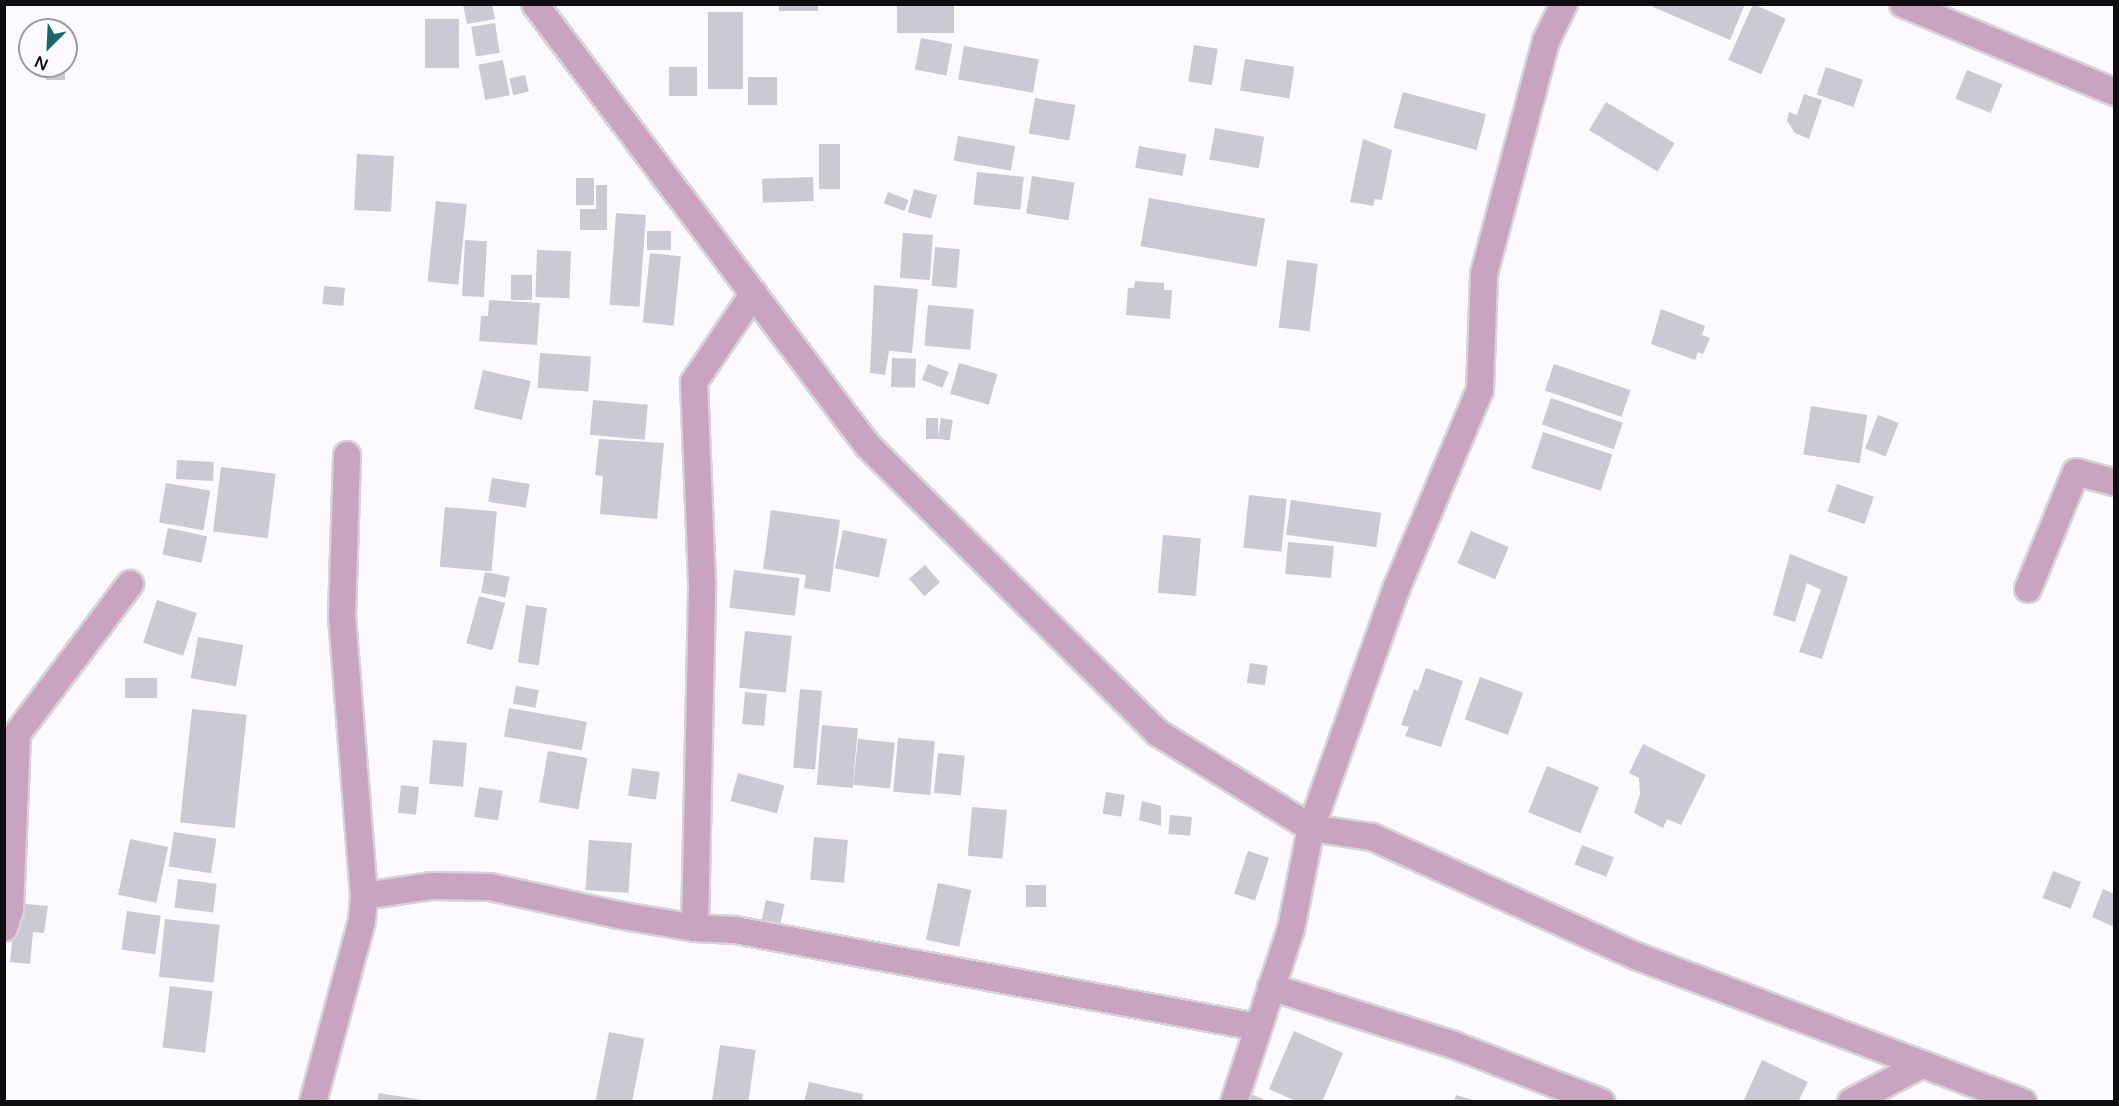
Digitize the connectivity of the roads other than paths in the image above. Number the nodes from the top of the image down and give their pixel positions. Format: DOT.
graph roads {
  1 [pos="535,4"];
  2 [pos="1564,4"];
  3 [pos="1904,4"];
  4 [pos="2115,92"];
  5 [pos="754,293"];
  6 [pos="347,455"];
  7 [pos="2115,482"];
  8 [pos="130,584"];
  9 [pos="2028,589"];
  10 [pos="1311,828"];
  11 [pos="364,896"];
  12 [pos="4,928"];
  13 [pos="695,928"];
  14 [pos="1271,987"];
  15 [pos="1257,1027"];
  16 [pos="1923,1064"];
  17 [pos="313,1101"];
  18 [pos="1234,1101"];
  19 [pos="1601,1101"];
  20 [pos="1851,1101"];
  21 [pos="2024,1101"];
  1 -- 5 [label="street"];
  2 -- 10 [label="street"];
  3 -- 4 [label="street"];
  5 -- 10 [label="street"];
  5 -- 13 [label="street"];
  6 -- 11 [label="street"];
  7 -- 9 [label="street"];
  8 -- 12 [label="street"];
  10 -- 14 [label="street"];
  10 -- 16 [label="street"];
  11 -- 13 [label="street"];
  11 -- 17 [label="street"];
  13 -- 15 [label="street"];
  14 -- 15 [label="street"];
  14 -- 19 [label="street"];
  15 -- 18 [label="street"];
  16 -- 20 [label="street"];
  16 -- 21 [label="street"];
}
